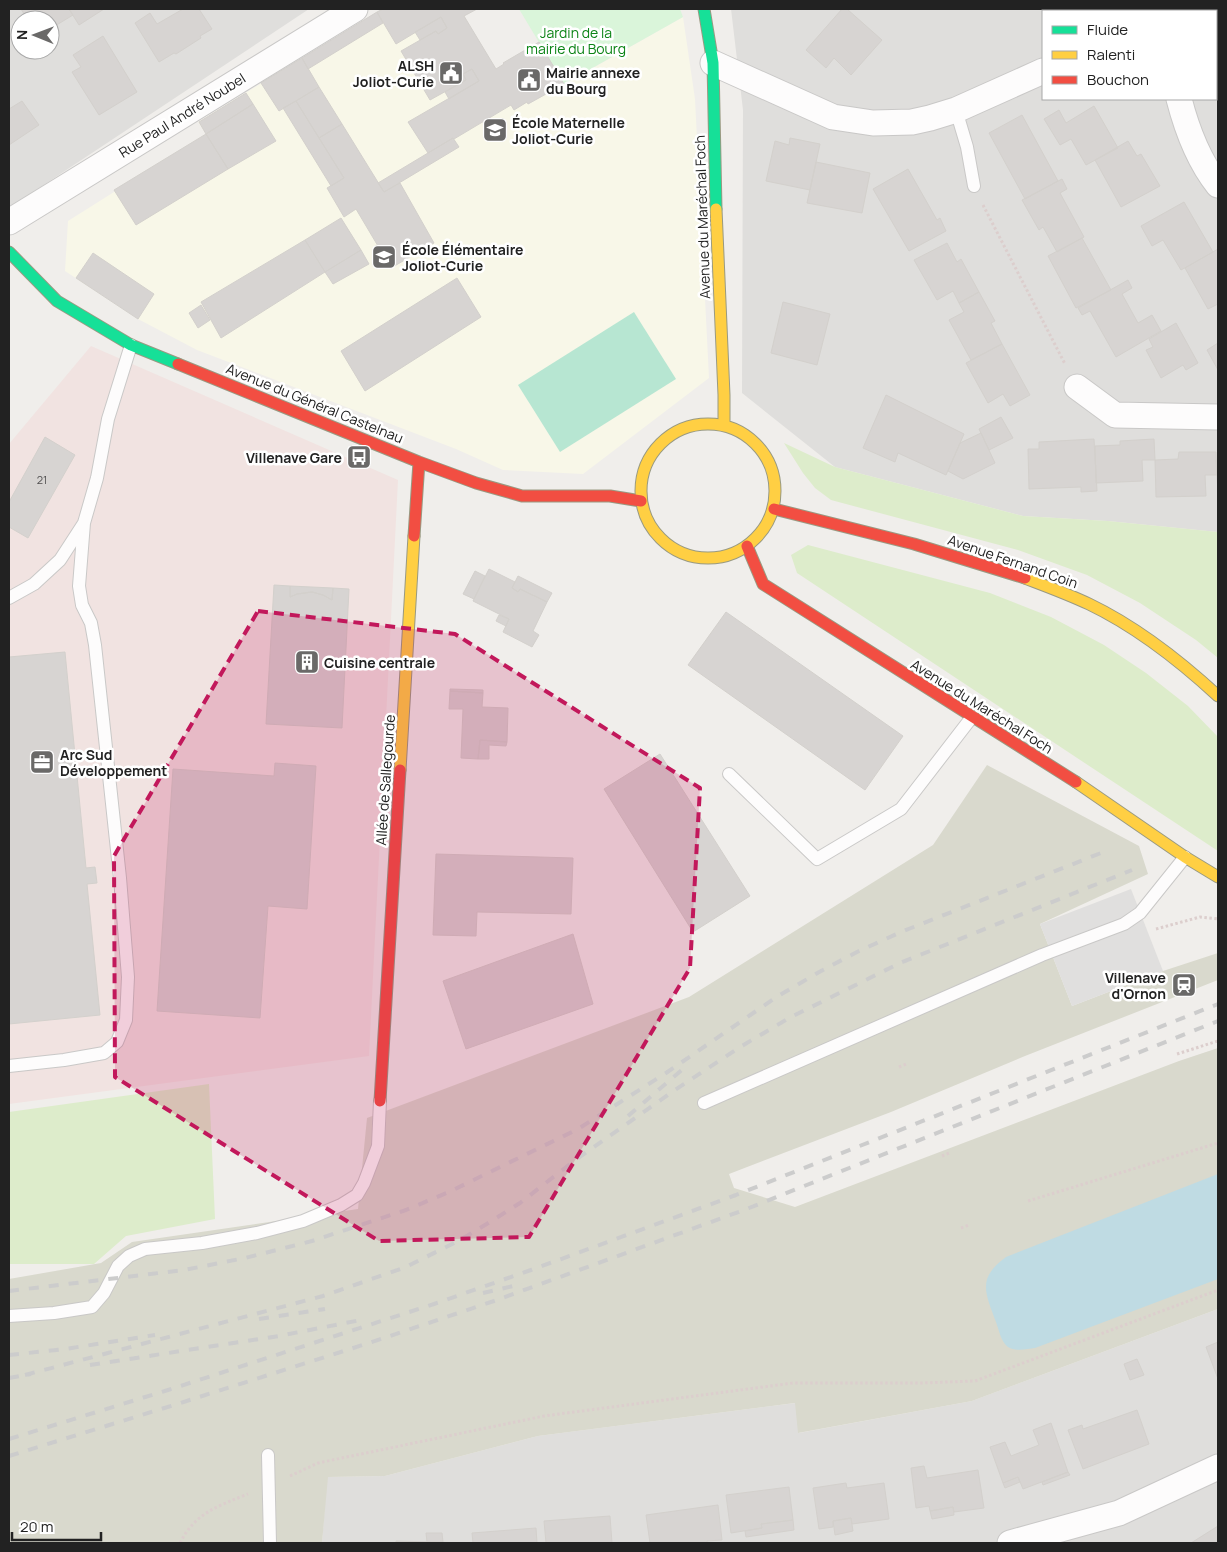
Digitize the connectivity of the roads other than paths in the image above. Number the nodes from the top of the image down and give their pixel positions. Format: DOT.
graph roads {
  1 [pos="355,9"];
  2 [pos="704,9"];
  3 [pos="713,63"];
  4 [pos="1042,71"];
  5 [pos="1179,100"];
  6 [pos="956,110"];
  7 [pos="1218,185"];
  8 [pos="974,186"];
  9 [pos="9,222"];
  10 [pos="9,252"];
  11 [pos="131,345"];
  12 [pos="1077,387"];
  13 [pos="1218,417"];
  14 [pos="724,425"];
  15 [pos="419,462"];
  16 [pos="641,501"];
  17 [pos="774,509"];
  18 [pos="84,523"];
  19 [pos="748,546"];
  20 [pos="9,598"];
  21 [pos="1218,696"];
  22 [pos="972,717"];
  23 [pos="729,774"];
  24 [pos="1185,857"];
  25 [pos="1218,877"];
  26 [pos="9,1066"];
  27 [pos="380,1100"];
  28 [pos="704,1103"];
  29 [pos="9,1316"];
  30 [pos="268,1455"];
  31 [pos="1218,1467"];
  32 [pos="270,1543"];
  33 [pos="1010,1543"];
  1 -- 9 [label="street, Rue Paul André Noubel"];
  2 -- 3 [label="main road, Avenue du Maréchal Foch"];
  3 -- 6 [label="street"];
  3 -- 14 [label="main road, Avenue du Maréchal Foch"];
  4 -- 6 [label="street"];
  5 -- 7 [label="street"];
  6 -- 8 [label="lane"];
  10 -- 11 [label="main road, Avenue du Général Castelnau"];
  11 -- 15 [label="main road, Avenue du Général Castelnau"];
  11 -- 18 [label="lane"];
  12 -- 13 [label="street"];
  14 -- 16 [label="main road"];
  14 -- 17 [label="main road"];
  15 -- 16 [label="main road, Avenue du Général Castelnau"];
  15 -- 27 [label="main road, Allée de Sallegourde"];
  16 -- 19 [label="main road"];
  17 -- 19 [label="main road"];
  17 -- 21 [label="main road, Avenue Fernand Coin"];
  18 -- 20 [label="lane"];
  18 -- 26 [label="lane"];
  19 -- 22 [label="main road, Avenue du Maréchal Foch"];
  22 -- 23 [label="lane"];
  22 -- 24 [label="main road, Avenue du Maréchal Foch"];
  24 -- 25 [label="main road, Avenue du Maréchal Foch"];
  24 -- 28 [label="lane"];
  27 -- 29 [label="lane"];
  30 -- 32 [label="lane"];
  31 -- 33 [label="street"];
}
